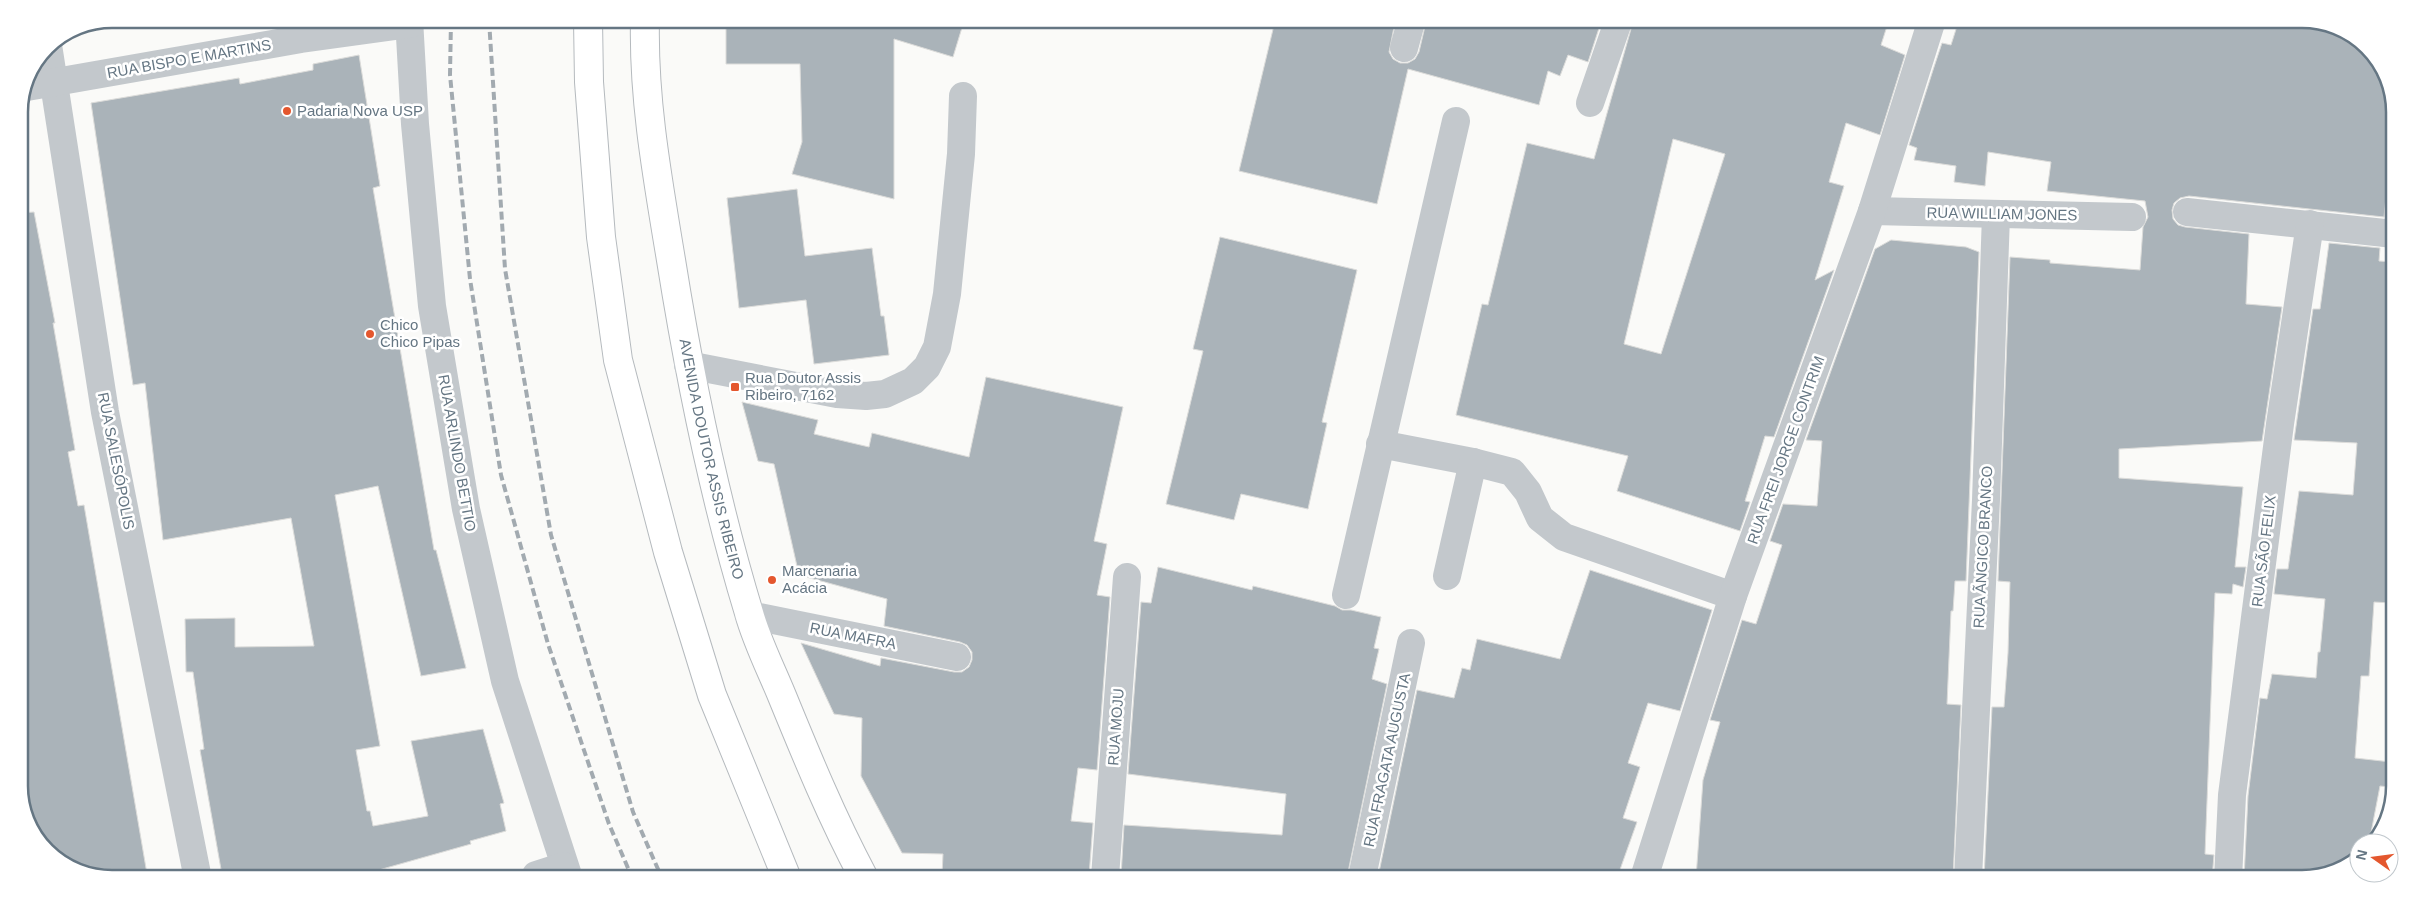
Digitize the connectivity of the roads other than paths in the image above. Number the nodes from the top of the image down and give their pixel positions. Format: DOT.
graph roads {
  1 [pos="372,28"];
  2 [pos="410,28"];
  3 [pos="588,28"];
  4 [pos="645,28"];
  5 [pos="1409,28"];
  6 [pos="1616,28"];
  7 [pos="1929,28"];
  8 [pos="1404,48"];
  9 [pos="50,55"];
  10 [pos="55,83"];
  11 [pos="32,87"];
  12 [pos="963,96"];
  13 [pos="1590,103"];
  14 [pos="1456,121"];
  15 [pos="1872,211"];
  16 [pos="2187,212"];
  17 [pos="1996,214"];
  18 [pos="2132,217"];
  19 [pos="2310,224"];
  20 [pos="2386,233"];
  21 [pos="688,365"];
  22 [pos="1380,444"];
  23 [pos="1473,462"];
  24 [pos="1447,576"];
  25 [pos="1127,577"];
  26 [pos="1346,595"];
  27 [pos="1733,596"];
  28 [pos="749,615"];
  29 [pos="1411,642"];
  30 [pos="957,657"];
  31 [pos="196,871"];
  32 [pos="566,871"];
  33 [pos="784,871"];
  34 [pos="859,871"];
  35 [pos="1105,871"];
  36 [pos="1363,871"];
  37 [pos="1646,871"];
  38 [pos="1968,871"];
  39 [pos="2228,871"];
  1 -- 10 [label="street, RUA BISPO E MARTINS"];
  2 -- 32 [label="street, RUA ARLINDO BETTIO"];
  3 -- 33 [label="main road"];
  4 -- 21 [label="main road, AVENIDA DOUTOR ASSIS RIBEIRO"];
  5 -- 8 [label="street"];
  6 -- 13 [label="street"];
  7 -- 15 [label="street, RUA FREI JORGE CONTRIM"];
  9 -- 10 [label="street, RUA SALESÓPOLIS"];
  10 -- 11 [label="street, RUA BISPO E MARTINS"];
  10 -- 31 [label="street, RUA SALESÓPOLIS"];
  12 -- 21 [label="street"];
  14 -- 22 [label="street"];
  15 -- 17 [label="street, RUA WILLIAM JONES"];
  15 -- 27 [label="street, RUA FREI JORGE CONTRIM"];
  16 -- 19 [label="street"];
  17 -- 18 [label="street, RUA WILLIAM JONES"];
  17 -- 38 [label="street, RUA ÃNGICO BRANCO"];
  19 -- 20 [label="street"];
  19 -- 39 [label="street, RUA SÃO FELIX"];
  21 -- 28 [label="main road, AVENIDA DOUTOR ASSIS RIBEIRO"];
  22 -- 23 [label="street"];
  22 -- 26 [label="street"];
  23 -- 24 [label="street"];
  23 -- 27 [label="street"];
  25 -- 35 [label="street, RUA MOJU"];
  27 -- 37 [label="street, RUA FREI JORGE CONTRIM"];
  28 -- 30 [label="street, RUA MAFRA"];
  28 -- 34 [label="main road, AVENIDA DOUTOR ASSIS RIBEIRO"];
  29 -- 36 [label="street, RUA FRAGATA AUGUSTA"];
}
